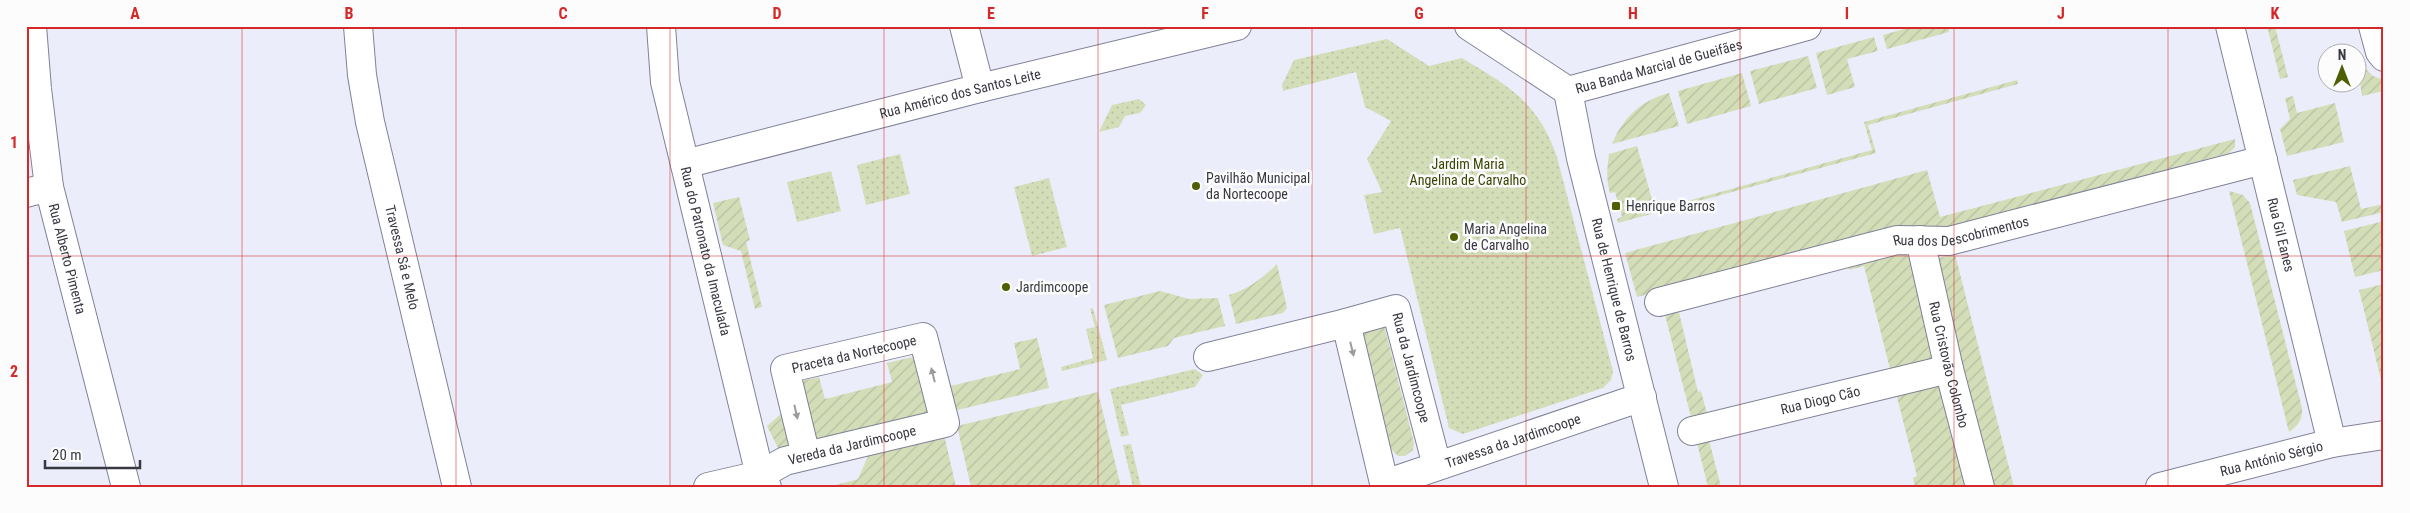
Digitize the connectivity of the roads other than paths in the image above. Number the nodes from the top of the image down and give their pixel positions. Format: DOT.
graph roads {
  1 [pos="32,26"];
  2 [pos="358,26"];
  3 [pos="661,26"];
  4 [pos="964,26"];
  5 [pos="1237,26"];
  6 [pos="1470,26"];
  7 [pos="1807,26"];
  8 [pos="2230,26"];
  9 [pos="2373,26"];
  10 [pos="2384,57"];
  11 [pos="980,88"];
  12 [pos="1568,90"];
  13 [pos="2263,160"];
  14 [pos="685,164"];
  15 [pos="38,190"];
  16 [pos="1920,240"];
  17 [pos="1659,302"];
  18 [pos="1346,323"];
  19 [pos="1208,357"];
  20 [pos="1949,369"];
  21 [pos="1642,397"];
  22 [pos="945,423"];
  23 [pos="1692,431"];
  24 [pos="2384,435"];
  25 [pos="2332,443"];
  26 [pos="806,456"];
  27 [pos="1437,466"];
  28 [pos="763,481"];
  29 [pos="1385,485"];
  30 [pos="2169,486"];
  31 [pos="126,487"];
  32 [pos="457,487"];
  33 [pos="708,487"];
  34 [pos="1664,487"];
  35 [pos="1980,487"];
  1 -- 15 [label="street, Rua Alberto Pimenta"];
  2 -- 32 [label="street, Travessa Sá e Melo"];
  3 -- 14 [label="street, Rua do Patronato da Imaculada"];
  4 -- 11 [label="street"];
  5 -- 11 [label="street, Rua Américo dos Santos Leite"];
  6 -- 12 [label="street"];
  7 -- 12 [label="street, Rua Banda Marcial de Gueifães"];
  8 -- 13 [label="street, Rua Gil Eanes"];
  9 -- 10 [label="street"];
  11 -- 14 [label="street, Rua Américo dos Santos Leite"];
  12 -- 21 [label="street, Rua de Henrique de Barros"];
  13 -- 16 [label="street, Rua dos Descobrimentos"];
  13 -- 25 [label="street, Rua Gil Eanes"];
  14 -- 28 [label="street, Rua do Patronato da Imaculada"];
  15 -- 31 [label="street, Rua Alberto Pimenta"];
  16 -- 17 [label="street, Rua dos Descobrimentos"];
  16 -- 20 [label="street, Rua Cristovão Colombo"];
  18 -- 19 [label="street"];
  18 -- 27 [label="street, Rua da Jardimcoope"];
  18 -- 29 [label="street, one-way"];
  20 -- 23 [label="street, Rua Diogo Cão"];
  20 -- 35 [label="street, Rua Cristovão Colombo"];
  21 -- 27 [label="street, Travessa da Jardimcoope"];
  21 -- 34 [label="street, Rua de Henrique de Barros"];
  22 -- 26 [label="street, Vereda da Jardimcoope"];
  22 -- 26 [label="street, Praceta da Nortecoope, one-way"];
  24 -- 25 [label="street, Rua António Sérgio"];
  25 -- 30 [label="street, Rua António Sérgio"];
  26 -- 28 [label="street, Vereda da Jardimcoope"];
  27 -- 29 [label="street, Travessa da Jardimcoope"];
  28 -- 33 [label="street, Vereda da Jardimcoope"];
}
